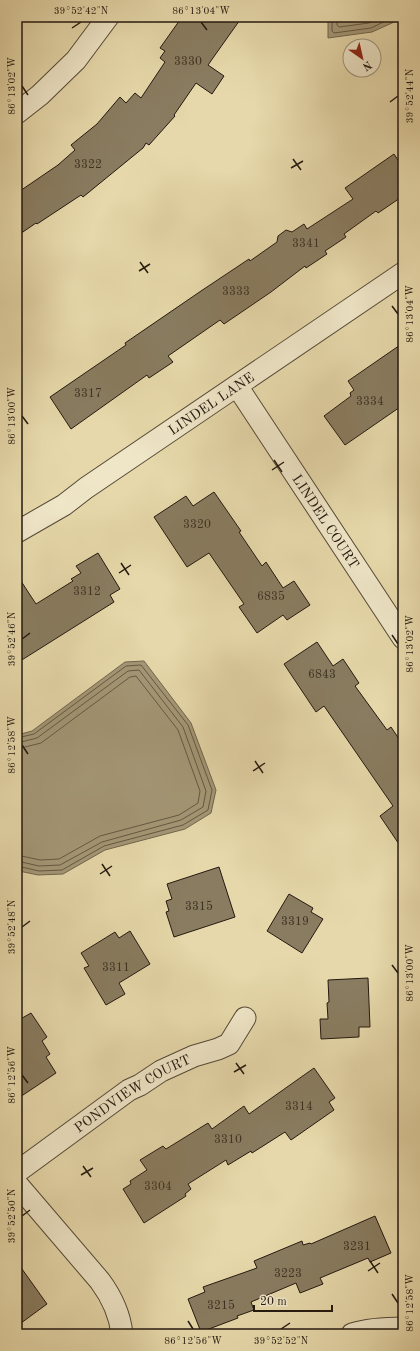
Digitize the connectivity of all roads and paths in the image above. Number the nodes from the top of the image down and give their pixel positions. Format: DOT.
graph roads {
  1 [pos="108,17"];
  2 [pos="17,113"];
  3 [pos="403,273"];
  4 [pos="237,386"];
  5 [pos="17,532"];
  6 [pos="403,638"];
  7 [pos="245,1018"];
  8 [pos="17,1172"];
  9 [pos="17,1184"];
  10 [pos="403,1328"];
  11 [pos="122,1334"];
  12 [pos="352,1334"];
  1 -- 2 [label="street"];
  3 -- 4 [label="street, LINDEL LANE"];
  4 -- 5 [label="street, LINDEL LANE"];
  4 -- 6 [label="street, LINDEL COURT"];
  7 -- 8 [label="street, PONDVIEW COURT"];
  9 -- 11 [label="street"];
  10 -- 12 [label="street"];
}
